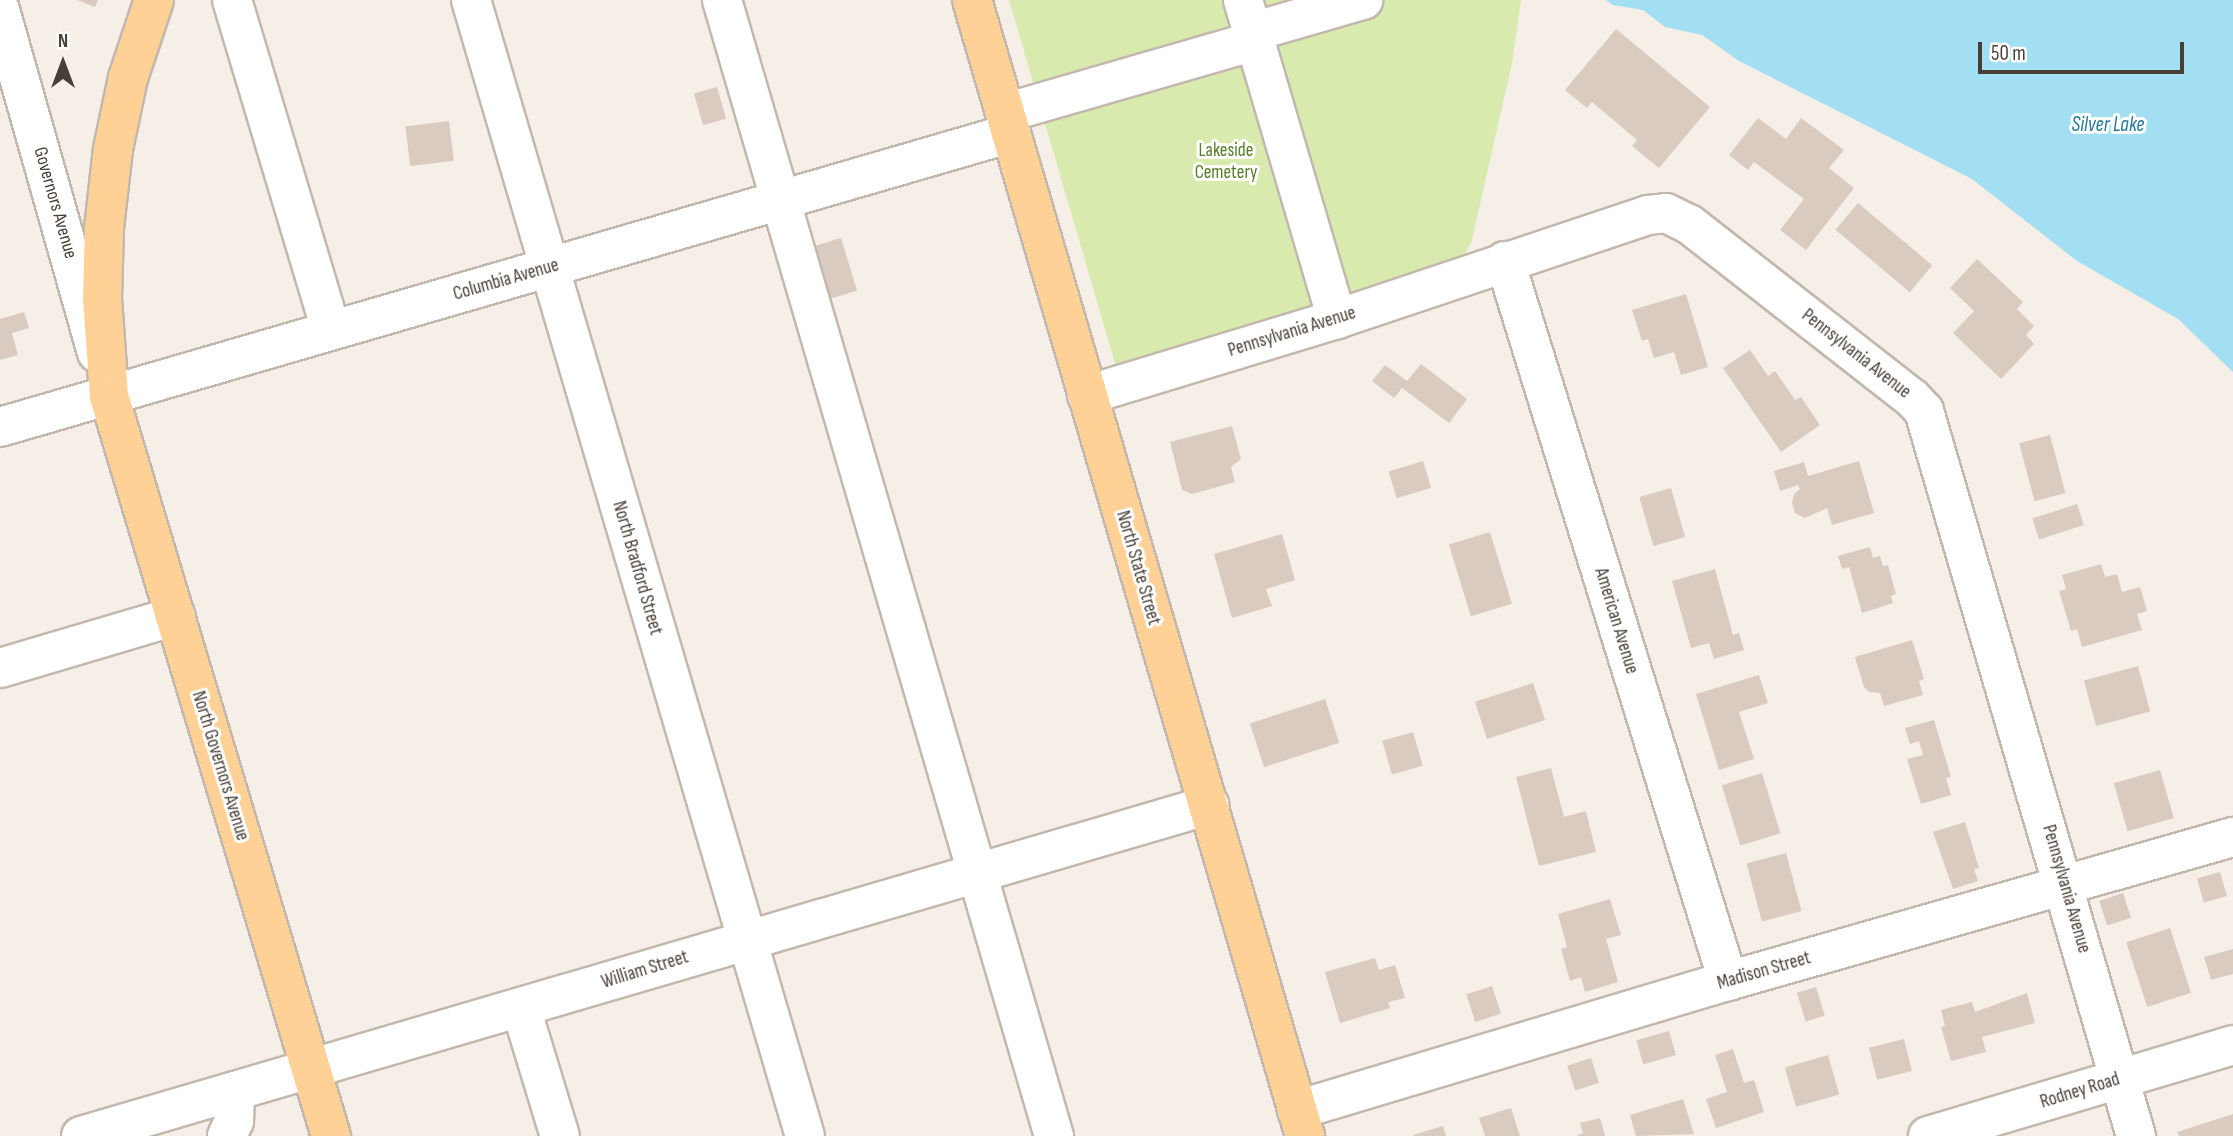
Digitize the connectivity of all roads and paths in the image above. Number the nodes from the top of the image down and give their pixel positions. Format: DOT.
graph roads {
  1 [pos="153,0"];
  2 [pos="232,0"];
  3 [pos="471,0"];
  4 [pos="722,0"];
  5 [pos="972,0"];
  6 [pos="1363,0"];
  7 [pos="0,10"];
  8 [pos="1250,25"];
  9 [pos="1008,123"];
  10 [pos="780,200"];
  11 [pos="1505,261"];
  12 [pos="548,268"];
  13 [pos="1337,319"];
  14 [pos="331,331"];
  15 [pos="1087,395"];
  16 [pos="109,396"];
  17 [pos="0,427"];
  18 [pos="175,616"];
  19 [pos="0,668"];
  20 [pos="1209,805"];
  21 [pos="2233,837"];
  22 [pos="977,872"];
  23 [pos="2065,887"];
  24 [pos="745,939"];
  25 [pos="1728,981"];
  26 [pos="521,1008"];
  27 [pos="2233,1045"];
  28 [pos="312,1069"];
  29 [pos="2121,1079"];
  30 [pos="235,1091"];
  31 [pos="1301,1123"];
  32 [pos="328,1135"];
  33 [pos="81,1136"];
  34 [pos="227,1136"];
  35 [pos="559,1136"];
  36 [pos="805,1136"];
  37 [pos="1054,1136"];
  38 [pos="1927,1136"];
  39 [pos="2136,1136"];
  1 -- 16 [label="main road, North Governors Avenue"];
  2 -- 14 [label="street"];
  3 -- 12 [label="street, North Bradford Street"];
  4 -- 10 [label="street"];
  5 -- 9 [label="main road, North State Street"];
  6 -- 8 [label="street, Columbia Avenue"];
  7 -- 16 [label="street, Governors Avenue"];
  8 -- 9 [label="street, Columbia Avenue"];
  8 -- 13 [label="street"];
  9 -- 10 [label="street, Columbia Avenue"];
  9 -- 15 [label="main road, North State Street"];
  10 -- 12 [label="street, Columbia Avenue"];
  10 -- 22 [label="street"];
  11 -- 13 [label="street, Pennsylvania Avenue"];
  11 -- 23 [label="street, Pennsylvania Avenue"];
  11 -- 25 [label="street, American Avenue"];
  12 -- 14 [label="street, Columbia Avenue"];
  12 -- 24 [label="street, North Bradford Street"];
  13 -- 15 [label="street, Pennsylvania Avenue"];
  14 -- 16 [label="street, Columbia Avenue"];
  15 -- 20 [label="main road, North State Street"];
  16 -- 17 [label="street, Columbia Avenue"];
  16 -- 18 [label="main road, North Governors Avenue"];
  18 -- 19 [label="street"];
  18 -- 28 [label="main road, North Governors Avenue"];
  20 -- 22 [label="street, William Street"];
  20 -- 31 [label="main road, North State Street"];
  21 -- 23 [label="street, Madison Street"];
  22 -- 24 [label="street, William Street"];
  22 -- 37 [label="street"];
  23 -- 25 [label="street, Madison Street"];
  23 -- 29 [label="street, Pennsylvania Avenue"];
  24 -- 26 [label="street, William Street"];
  24 -- 36 [label="street, North Bradford Street"];
  25 -- 31 [label="street, Madison Street"];
  26 -- 28 [label="street, William Street"];
  26 -- 35 [label="street"];
  27 -- 29 [label="street, Rodney Road"];
  28 -- 30 [label="street, William Street"];
  28 -- 32 [label="main road, North Governors Avenue"];
  29 -- 38 [label="street, Rodney Road"];
  29 -- 39 [label="street, Pennsylvania Avenue"];
  30 -- 33 [label="street, William Street"];
  30 -- 34 [label="street"];
}
